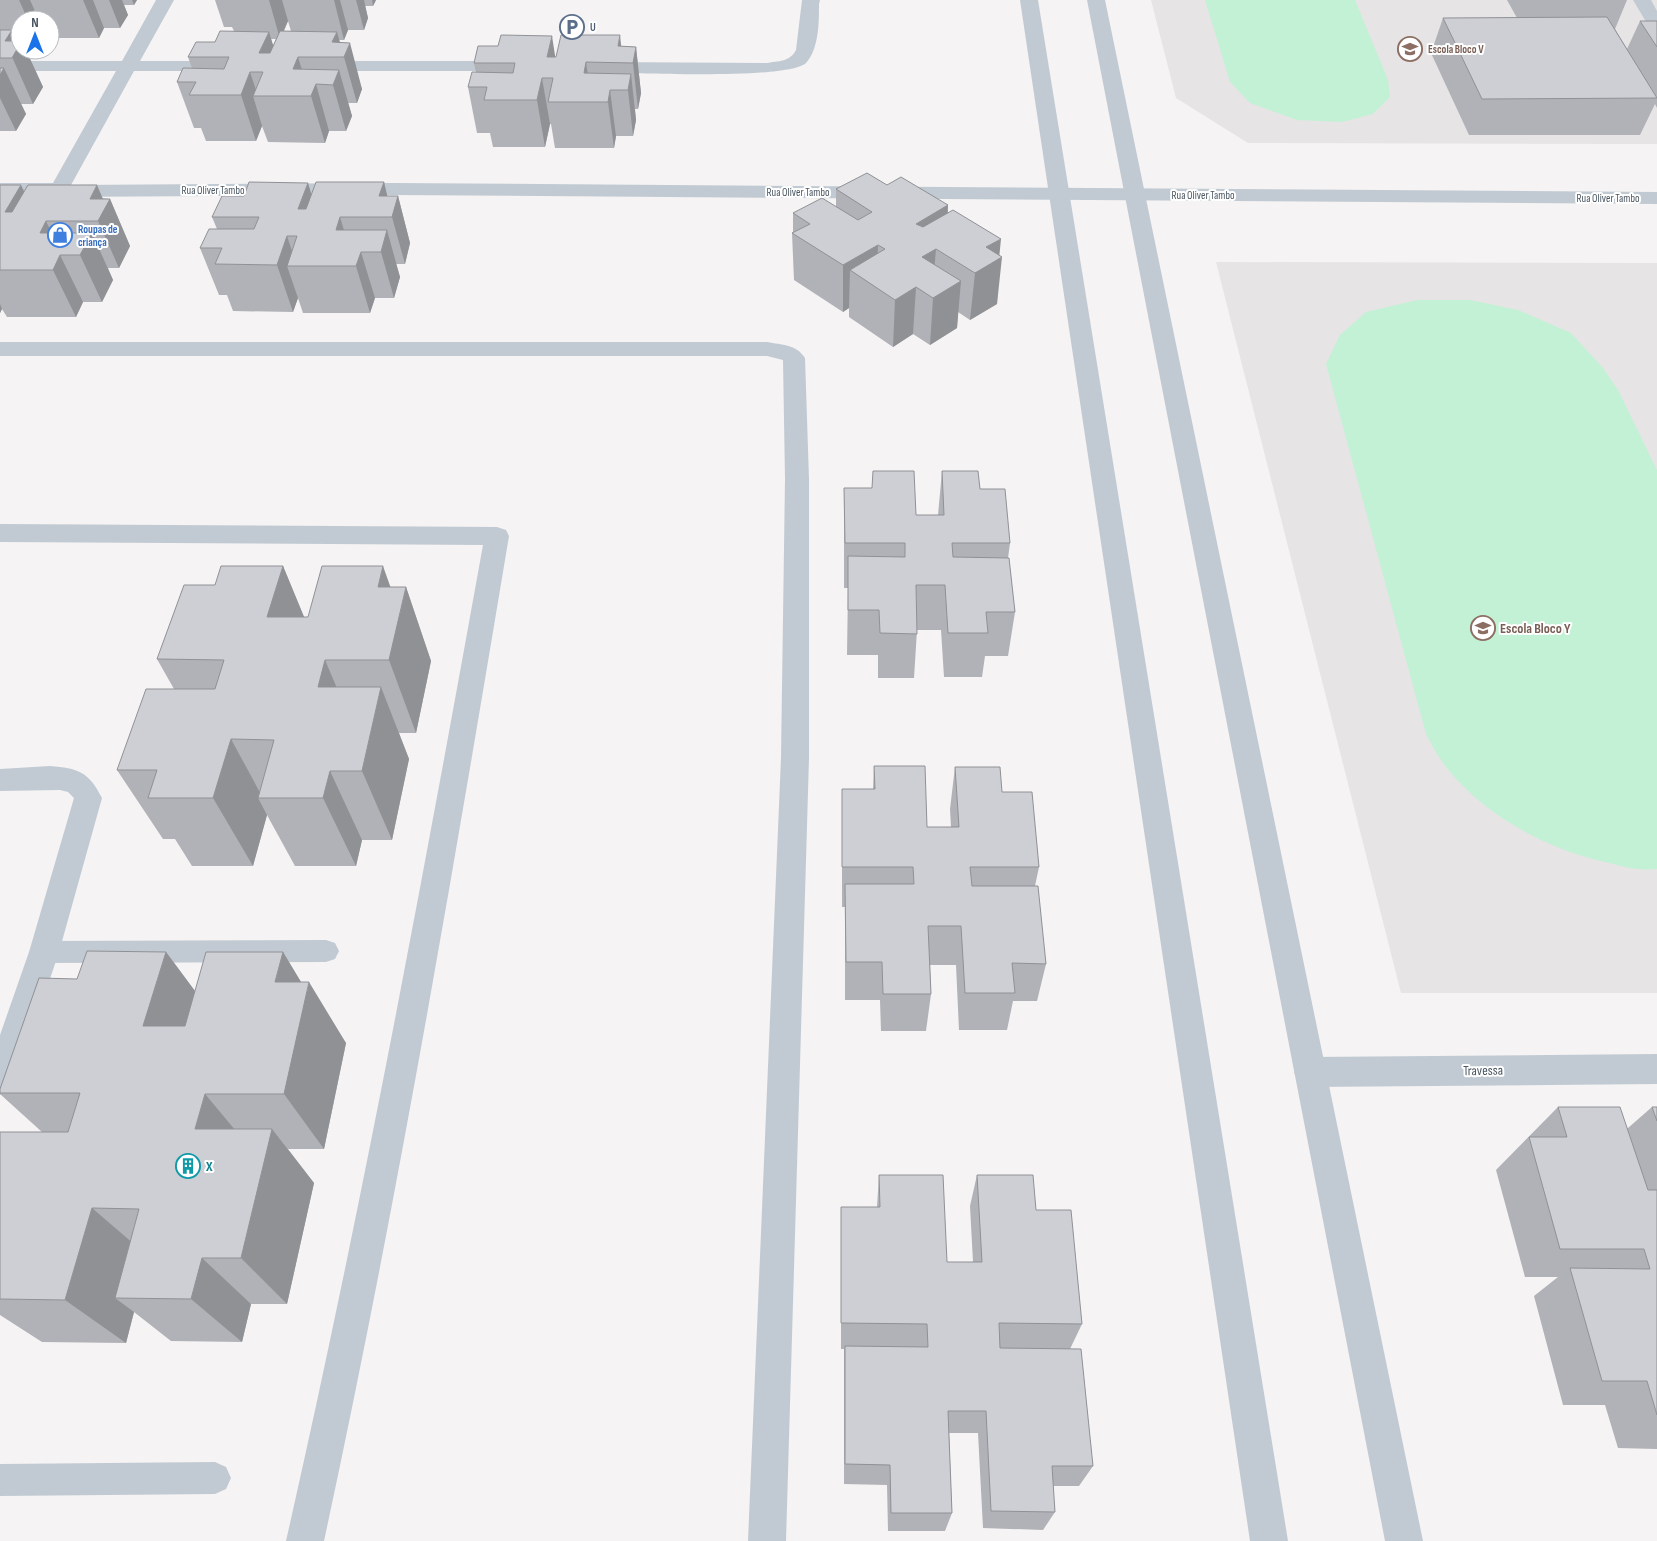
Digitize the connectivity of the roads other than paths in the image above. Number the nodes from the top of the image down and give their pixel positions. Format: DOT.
graph roads {
  1 [pos="165,0"];
  2 [pos="811,0"];
  3 [pos="1029,0"];
  4 [pos="1096,0"];
  5 [pos="1642,0"];
  6 [pos="1657,26"];
  7 [pos="0,66"];
  8 [pos="129,66"];
  9 [pos="247,66"];
  10 [pos="306,66"];
  11 [pos="532,66"];
  12 [pos="581,67"];
  13 [pos="0,189"];
  14 [pos="58,191"];
  15 [pos="1059,194"];
  16 [pos="1135,195"];
  17 [pos="1657,198"];
  18 [pos="0,349"];
  19 [pos="0,533"];
  20 [pos="0,780"];
  21 [pos="44,952"];
  22 [pos="326,952"];
  23 [pos="1657,1069"];
  24 [pos="1310,1072"];
  25 [pos="0,1080"];
  26 [pos="215,1478"];
  27 [pos="0,1480"];
  28 [pos="305,1541"];
  29 [pos="767,1541"];
  30 [pos="1270,1541"];
  31 [pos="1404,1541"];
  1 -- 8 [label="street"];
  2 -- 12 [label="street"];
  3 -- 15 [label="street"];
  4 -- 16 [label="street"];
  5 -- 6 [label="street"];
  7 -- 8 [label="street"];
  8 -- 9 [label="street"];
  8 -- 14 [label="street"];
  10 -- 11 [label="street"];
  13 -- 14 [label="street, Rua Oliver Tambo"];
  14 -- 15 [label="street, Rua Oliver Tambo"];
  15 -- 16 [label="street, Rua Oliver Tambo"];
  15 -- 30 [label="street"];
  16 -- 17 [label="street, Rua Oliver Tambo"];
  16 -- 24 [label="street"];
  18 -- 29 [label="street"];
  19 -- 28 [label="street"];
  20 -- 21 [label="street"];
  21 -- 22 [label="lane"];
  21 -- 25 [label="street"];
  23 -- 24 [label="street, Travessa"];
  24 -- 31 [label="street"];
  26 -- 27 [label="lane"];
}
